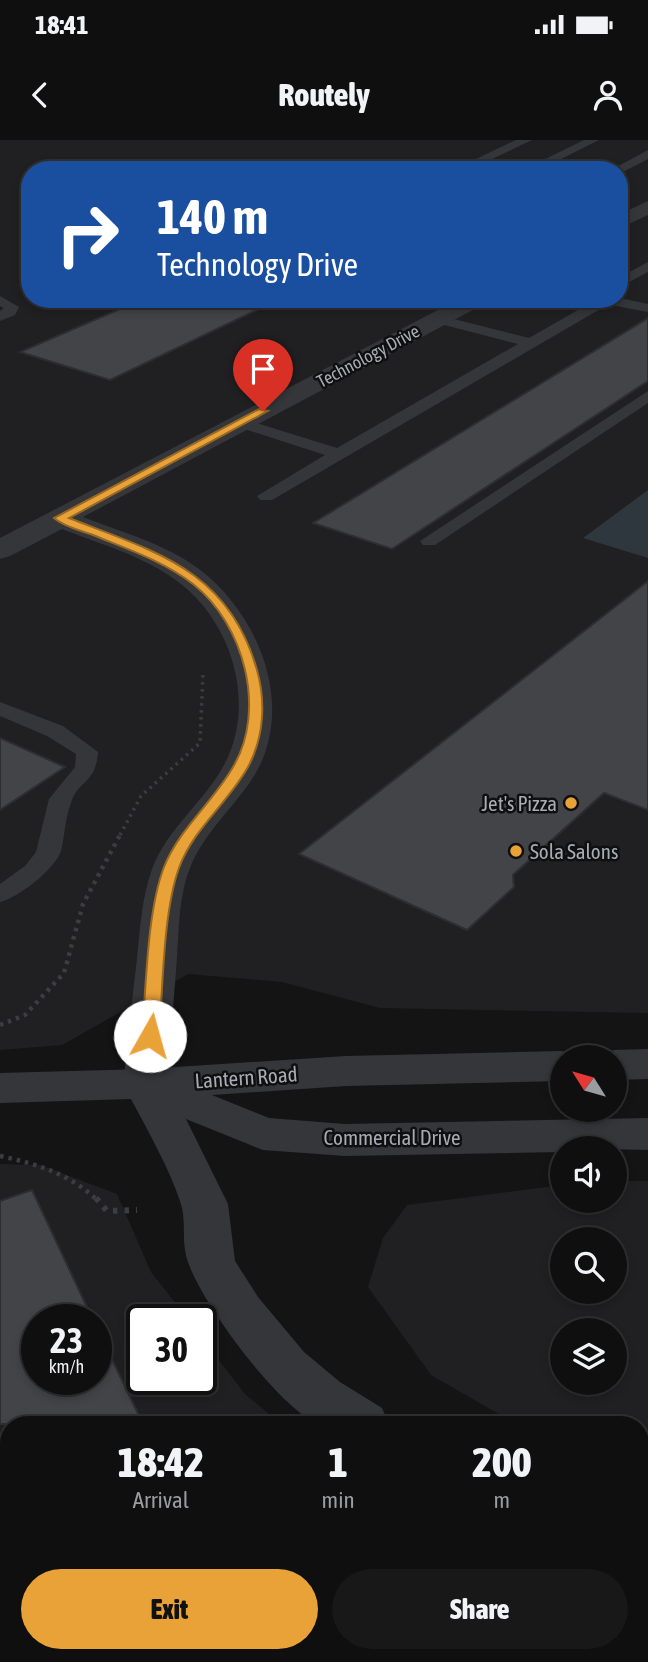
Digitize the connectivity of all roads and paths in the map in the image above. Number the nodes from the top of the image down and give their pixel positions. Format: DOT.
graph roads {
  1 [pos="526,140"];
  2 [pos="593,140"];
  3 [pos="648,154"];
  4 [pos="479,161"];
  5 [pos="548,161"];
  6 [pos="628,164"];
  7 [pos="648,207"];
  8 [pos="628,218"];
  9 [pos="648,267"];
  10 [pos="628,278"];
  11 [pos="628,286"];
  12 [pos="635,289"];
  13 [pos="0,300"];
  14 [pos="628,304"];
  15 [pos="459,308"];
  16 [pos="590,308"];
  17 [pos="648,308"];
  18 [pos="0,317"];
  19 [pos="438,319"];
  20 [pos="530,343"];
  21 [pos="648,396"];
  22 [pos="241,423"];
  23 [pos="339,454"];
  24 [pos="266,496"];
  25 [pos="60,518"];
  26 [pos="429,541"];
  27 [pos="0,550"];
  28 [pos="0,708"];
  29 [pos="0,894"];
  30 [pos="648,1064"];
  31 [pos="627,1065"];
  32 [pos="550,1066"];
  33 [pos="145,1084"];
  34 [pos="0,1087"];
  35 [pos="648,1134"];
  36 [pos="0,1156"];
  37 [pos="136,1210"];
  38 [pos="348,1416"];
  1 -- 4 [label="lane"];
  2 -- 5 [label="lane"];
  3 -- 6 [label="lane"];
  7 -- 8 [label="street"];
  9 -- 10 [label="lane"];
  11 -- 12 [label="lane"];
  13 -- 18 [label="lane"];
  14 -- 17 [label="lane"];
  15 -- 19 [label="street, Technology Drive"];
  16 -- 20 [label="lane"];
  19 -- 20 [label="lane"];
  19 -- 22 [label="street, Technology Drive"];
  20 -- 23 [label="lane"];
  21 -- 26 [label="lane"];
  22 -- 23 [label="lane"];
  22 -- 25 [label="street, Technology Drive"];
  23 -- 24 [label="lane"];
  25 -- 27 [label="street, Technology Drive"];
  25 -- 33 [label="street"];
  28 -- 29 [label="lane"];
  30 -- 31 [label="street"];
  32 -- 33 [label="street, Lantern Road"];
  33 -- 34 [label="street, Lantern Road"];
  33 -- 35 [label="street, Commercial Drive"];
  33 -- 38 [label="street"];
  36 -- 37 [label="path"];
}
